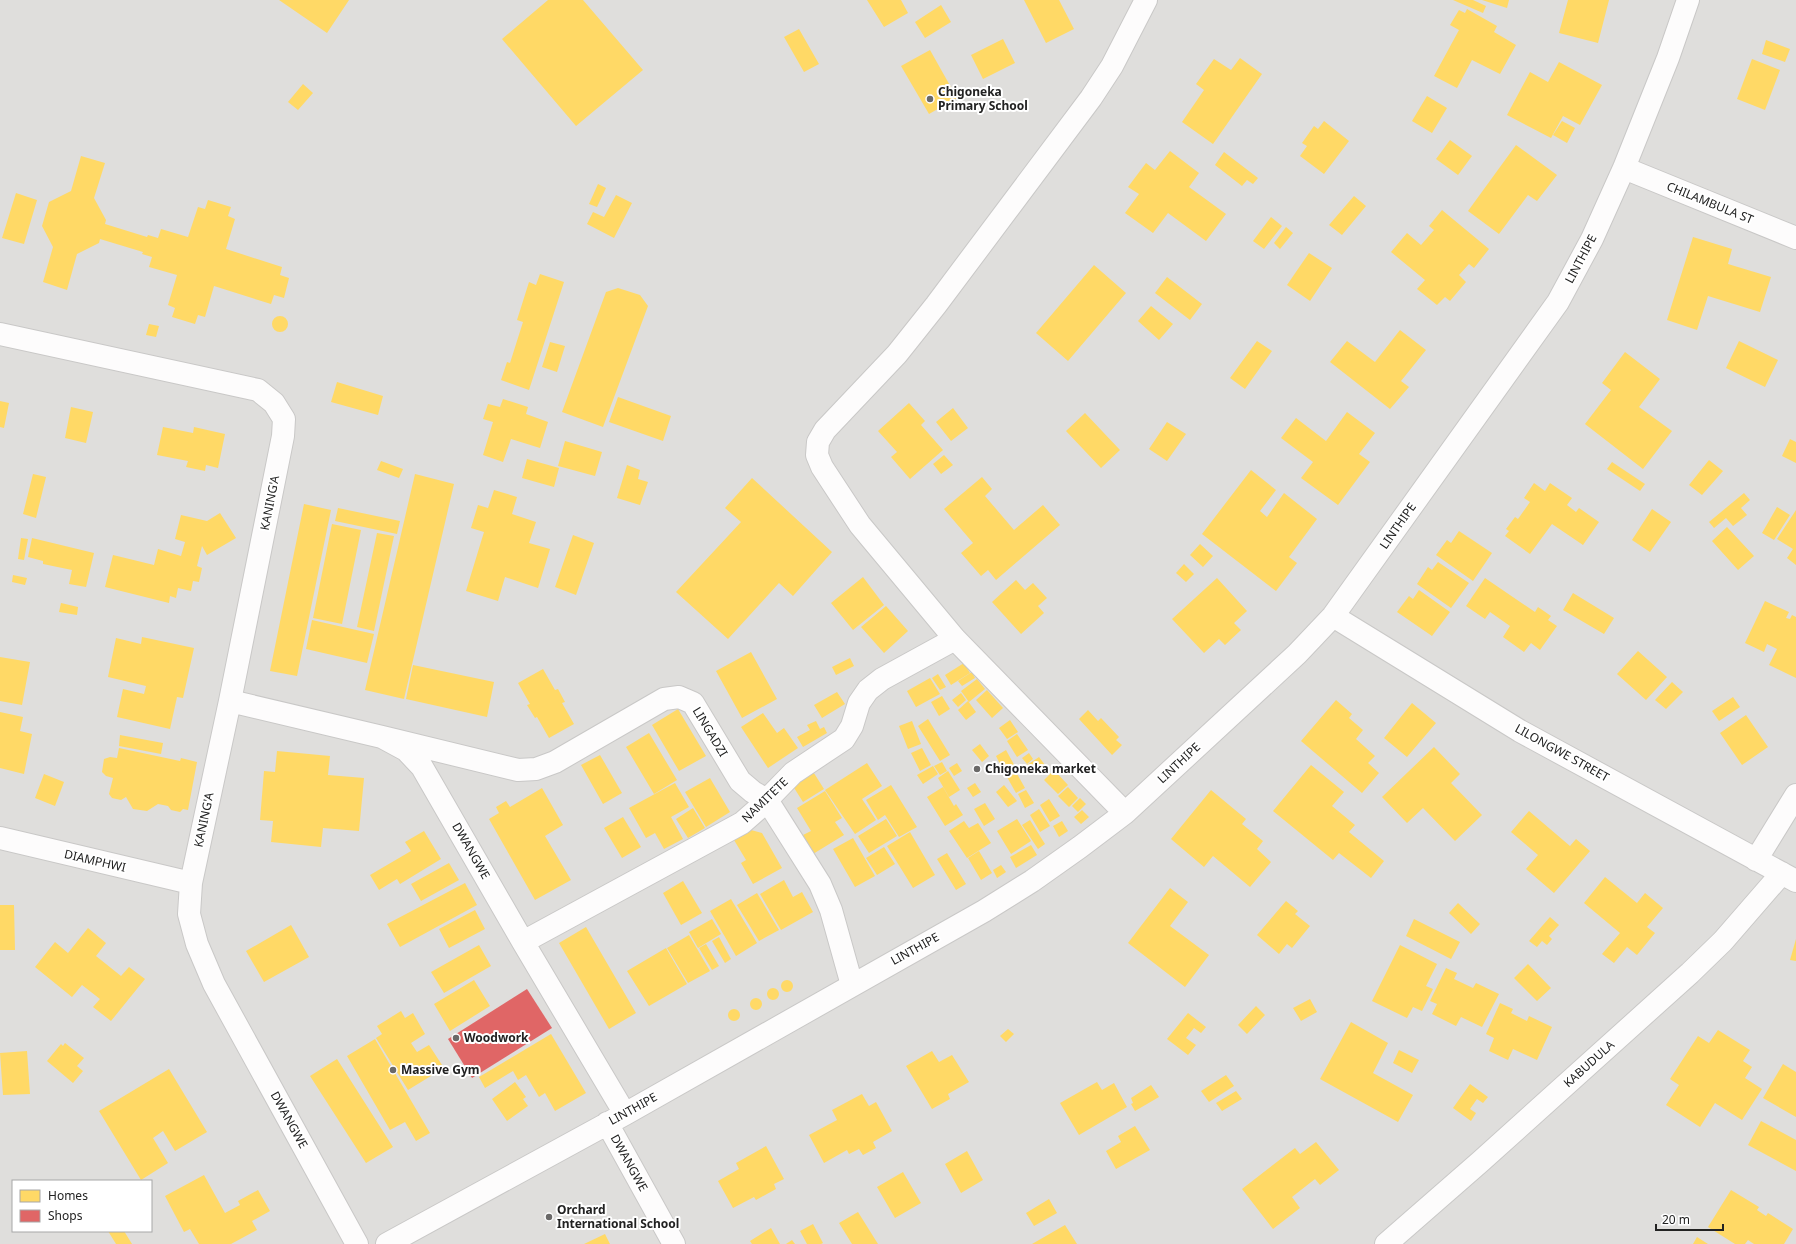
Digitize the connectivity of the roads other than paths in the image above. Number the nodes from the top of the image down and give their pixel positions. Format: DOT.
graph roads {
  1 [pos="1146,0"];
  2 [pos="1688,0"];
  3 [pos="1624,168"];
  4 [pos="1796,238"];
  5 [pos="0,334"];
  6 [pos="1333,616"];
  7 [pos="956,639"];
  8 [pos="230,701"];
  9 [pos="382,737"];
  10 [pos="1796,796"];
  11 [pos="767,800"];
  12 [pos="1125,813"];
  13 [pos="0,838"];
  14 [pos="1756,860"];
  15 [pos="1789,877"];
  16 [pos="190,883"];
  17 [pos="523,942"];
  18 [pos="852,985"];
  19 [pos="616,1119"];
  20 [pos="357,1244"];
  21 [pos="387,1244"];
  22 [pos="674,1244"];
  23 [pos="1386,1244"];
  1 -- 7 [label="street"];
  2 -- 3 [label="street, LINTHIPE"];
  3 -- 4 [label="street, CHILAMBULA ST"];
  3 -- 6 [label="street, LINTHIPE"];
  5 -- 8 [label="street, KANING'A"];
  6 -- 12 [label="street, LINTHIPE"];
  6 -- 14 [label="street, LILONGWE STREET"];
  7 -- 11 [label="street, NAMITETE"];
  7 -- 12 [label="street"];
  8 -- 9 [label="street, DWANGWE"];
  8 -- 16 [label="street, KANING'A"];
  9 -- 11 [label="street, LINGADZI"];
  9 -- 17 [label="street, DWANGWE"];
  10 -- 14 [label="street"];
  11 -- 17 [label="street, NAMITETE"];
  11 -- 18 [label="street, LINGADZI"];
  12 -- 18 [label="street, LINTHIPE"];
  13 -- 16 [label="street, DIAMPHWI"];
  14 -- 15 [label="street, LILONGWE STREET"];
  15 -- 23 [label="street, KABUDULA"];
  16 -- 20 [label="street, DWANGWE"];
  17 -- 19 [label="street, DWANGWE"];
  18 -- 19 [label="street, LINTHIPE"];
  19 -- 21 [label="street, LINTHIPE"];
  19 -- 22 [label="street, DWANGWE"];
}
